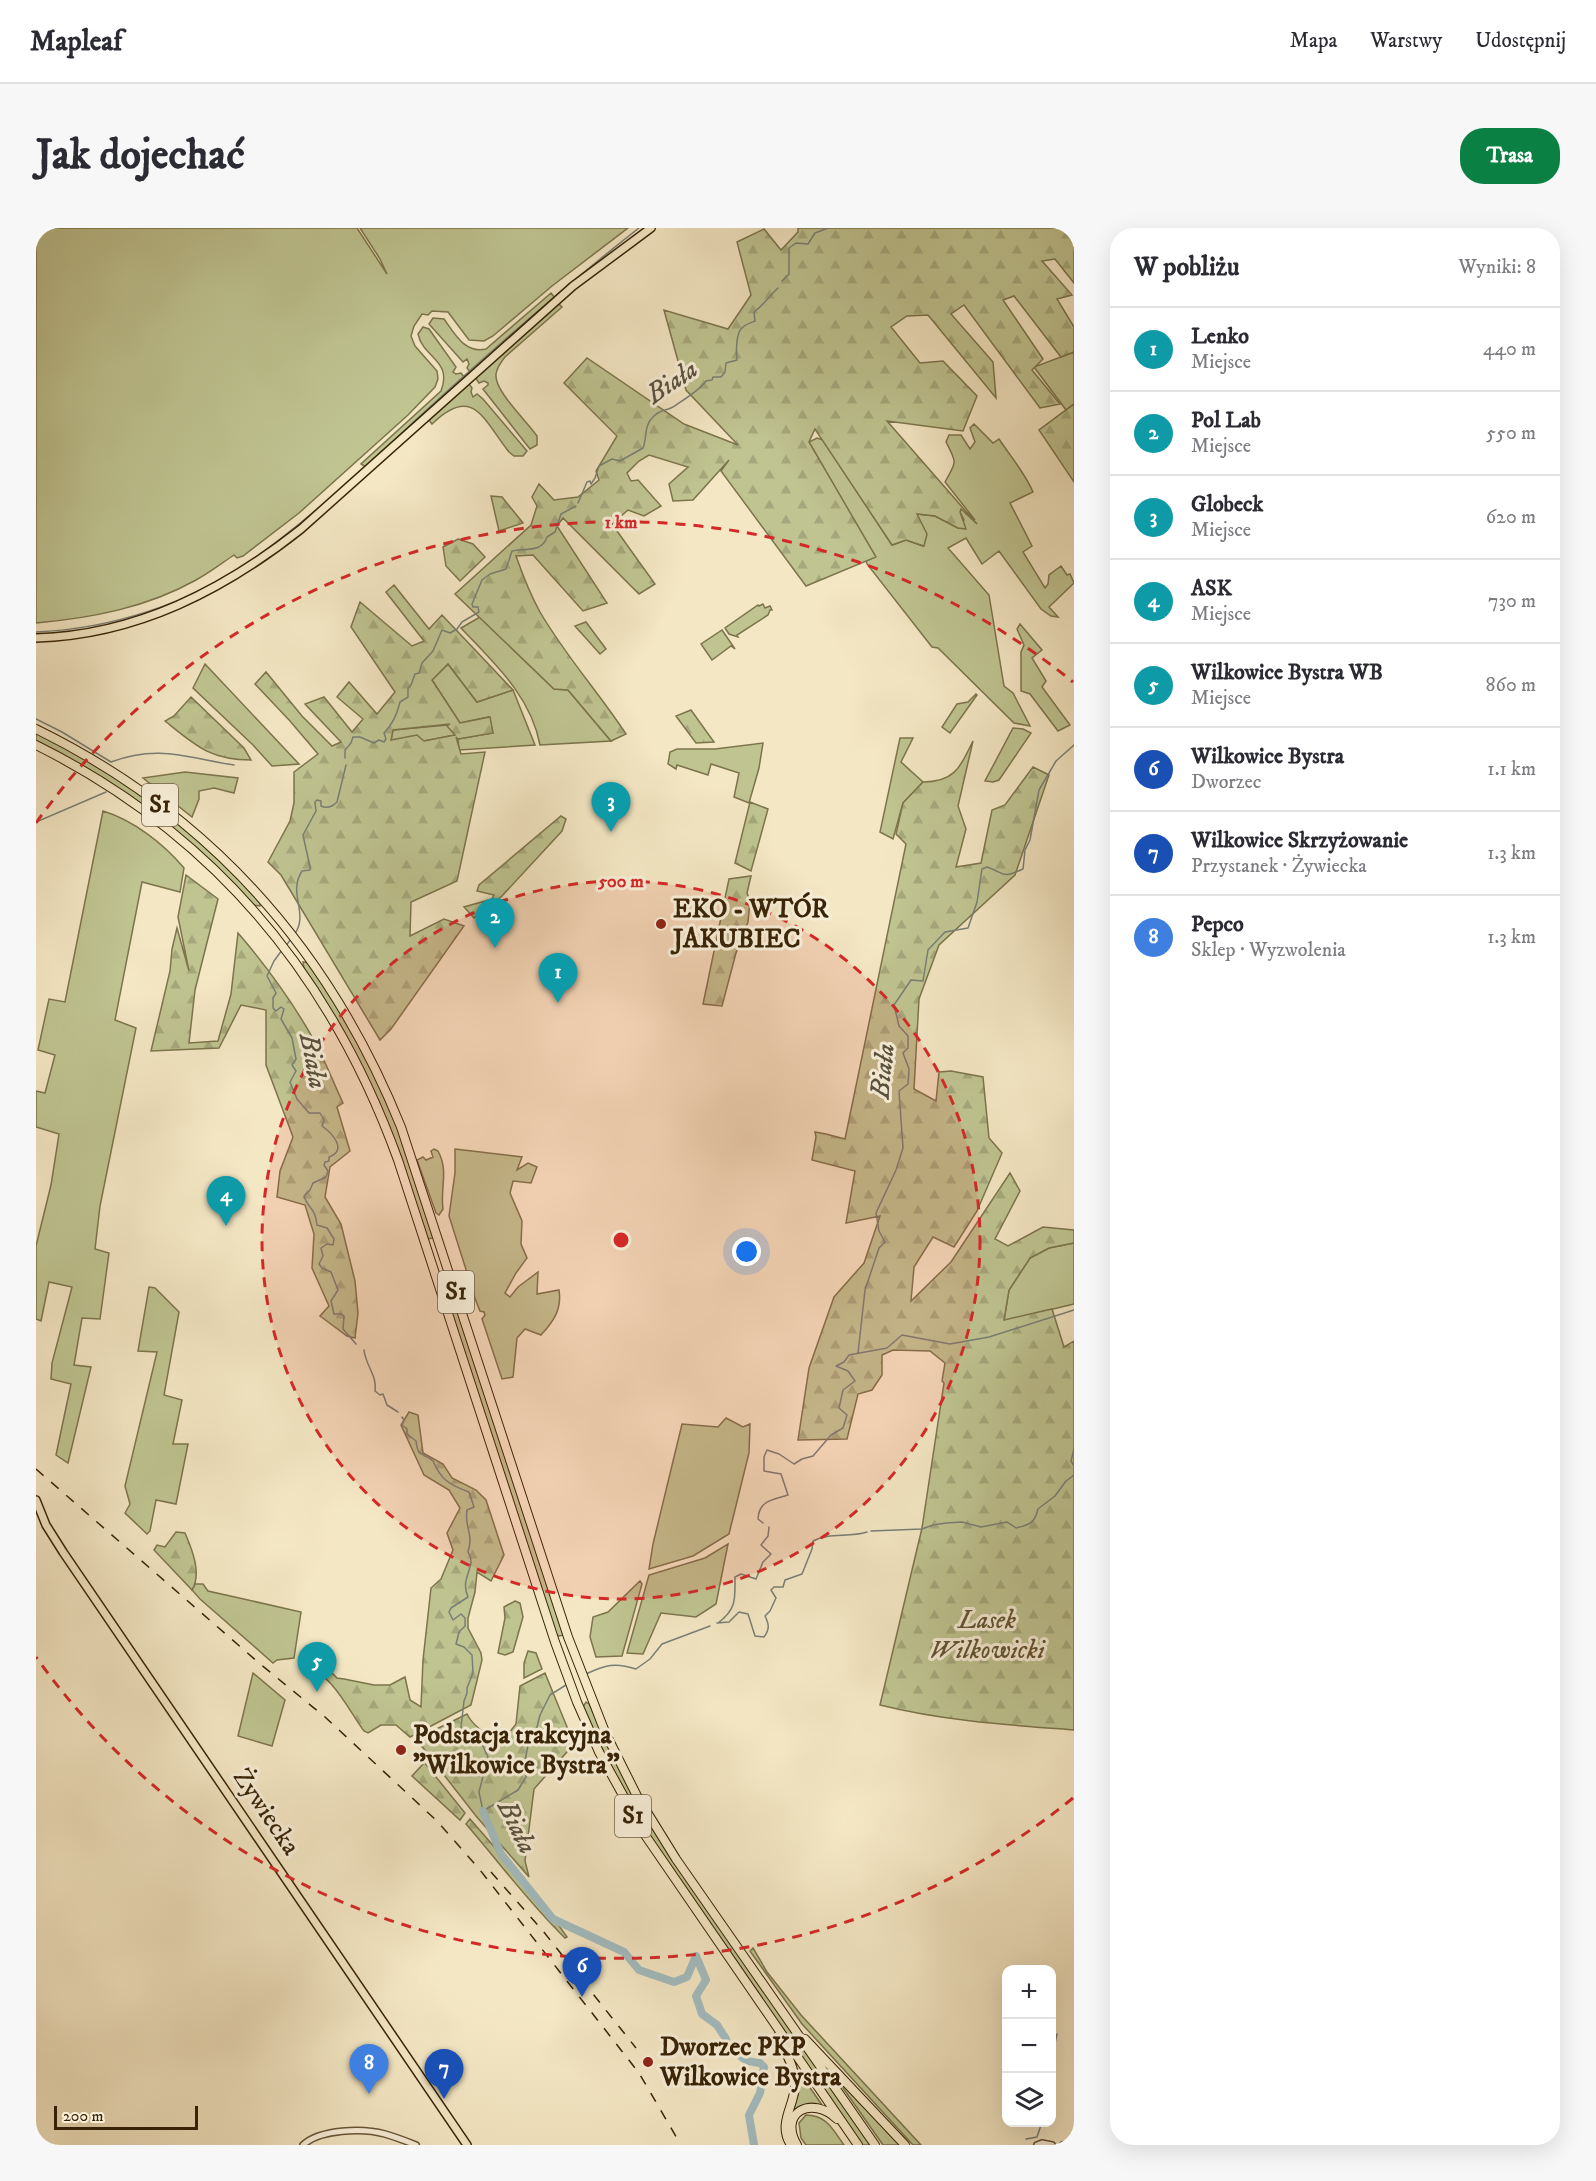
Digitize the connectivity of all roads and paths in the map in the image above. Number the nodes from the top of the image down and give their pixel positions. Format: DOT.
graph roads {
  1 [pos="651,228"];
  2 [pos="36,639"];
  3 [pos="36,729"];
  4 [pos="36,745"];
  5 [pos="36,1500"];
  6 [pos="766,2013"];
  7 [pos="788,2021"];
  8 [pos="848,2131"];
  9 [pos="1074,2144"];
  10 [pos="303,2145"];
  11 [pos="416,2145"];
  12 [pos="467,2145"];
  13 [pos="791,2145"];
  14 [pos="797,2145"];
  15 [pos="858,2145"];
  16 [pos="875,2145"];
  17 [pos="905,2145"];
  18 [pos="1037,2145"];
  19 [pos="1052,2145"];
  20 [pos="1064,2145"];
  1 -- 2 [label="main road"];
  3 -- 7 [label="highway, S1"];
  4 -- 6 [label="highway, S1"];
  5 -- 12 [label="main road, Żywiecka"];
  6 -- 8 [label="highway, S1"];
  6 -- 13 [label="highway"];
  7 -- 16 [label="highway, S1"];
  7 -- 17 [label="highway"];
  8 -- 14 [label="highway"];
  8 -- 15 [label="highway, S1"];
  9 -- 20 [label="street"];
  10 -- 11 [label="street"];
  18 -- 19 [label="street"];
}
